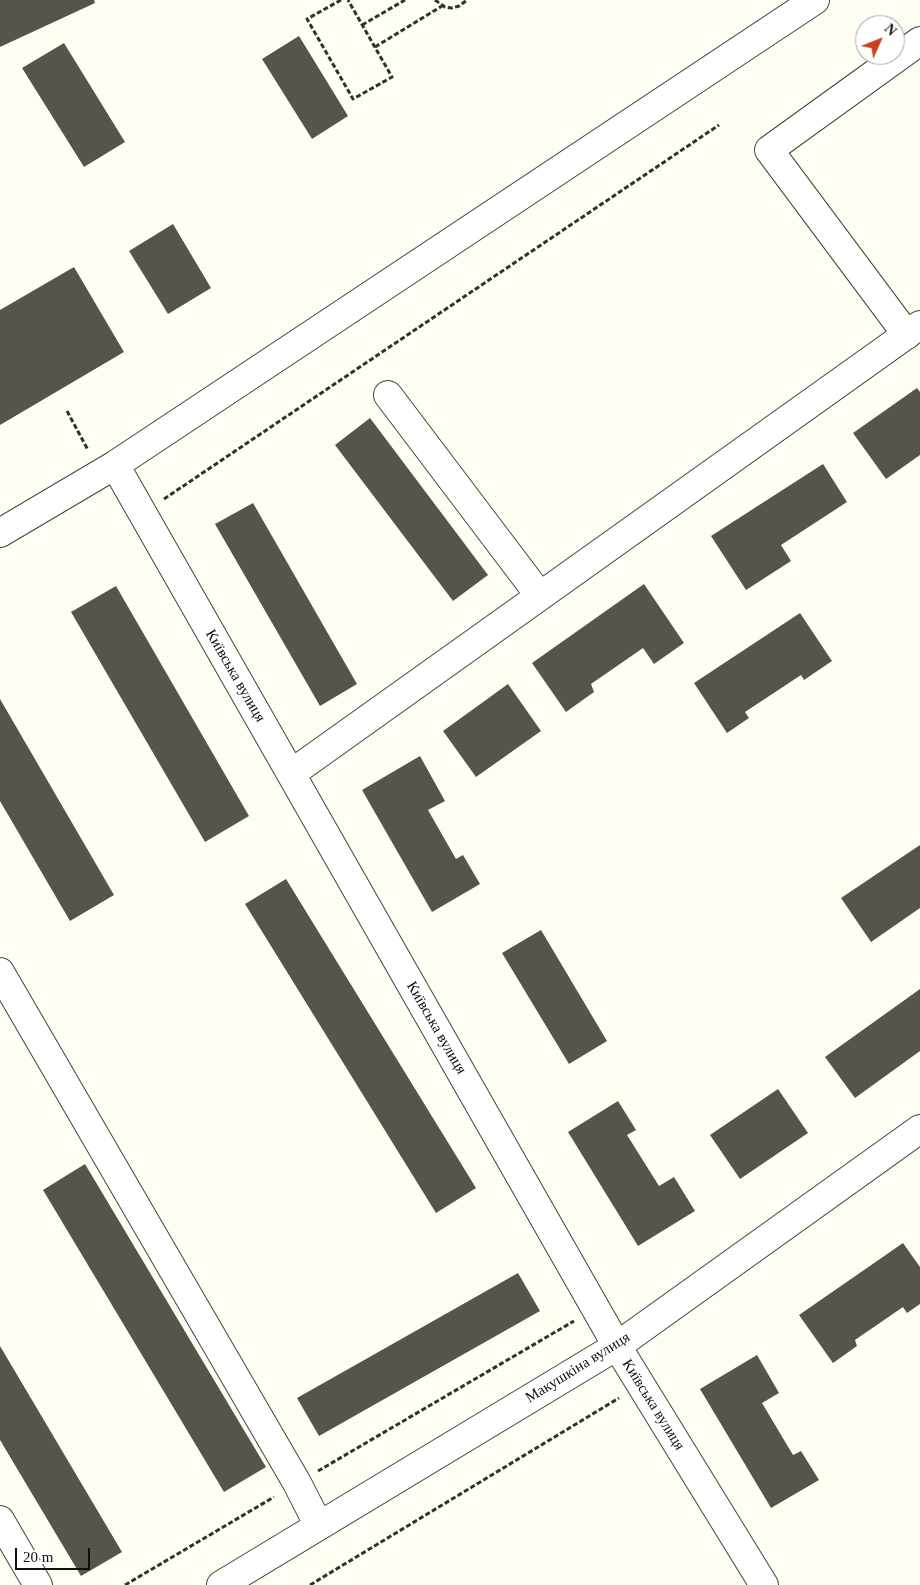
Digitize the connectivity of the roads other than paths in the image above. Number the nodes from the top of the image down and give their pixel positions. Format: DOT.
graph roads {
  1 [pos="815,0"];
  2 [pos="917,52"];
  3 [pos="913,330"];
  4 [pos="388,395"];
  5 [pos="108,469"];
  6 [pos="0,533"];
  7 [pos="540,596"];
  8 [pos="292,773"];
  9 [pos="0,972"];
  10 [pos="920,1129"];
  11 [pos="616,1346"];
  12 [pos="0,1520"];
  13 [pos="319,1526"];
  14 [pos="38,1585"];
  15 [pos="221,1585"];
  16 [pos="764,1585"];
  1 -- 5 [label="street"];
  2 -- 3 [label="street"];
  3 -- 7 [label="street"];
  4 -- 7 [label="street"];
  5 -- 6 [label="street"];
  5 -- 8 [label="street, Київська вулиця"];
  7 -- 8 [label="street"];
  8 -- 11 [label="street, Київська вулиця"];
  9 -- 13 [label="street"];
  10 -- 11 [label="street, Макушкіна вулиця"];
  11 -- 13 [label="street, Макушкіна вулиця"];
  11 -- 16 [label="street, Київська вулиця"];
  12 -- 14 [label="street"];
  13 -- 15 [label="street, Макушкіна вулиця"];
}
